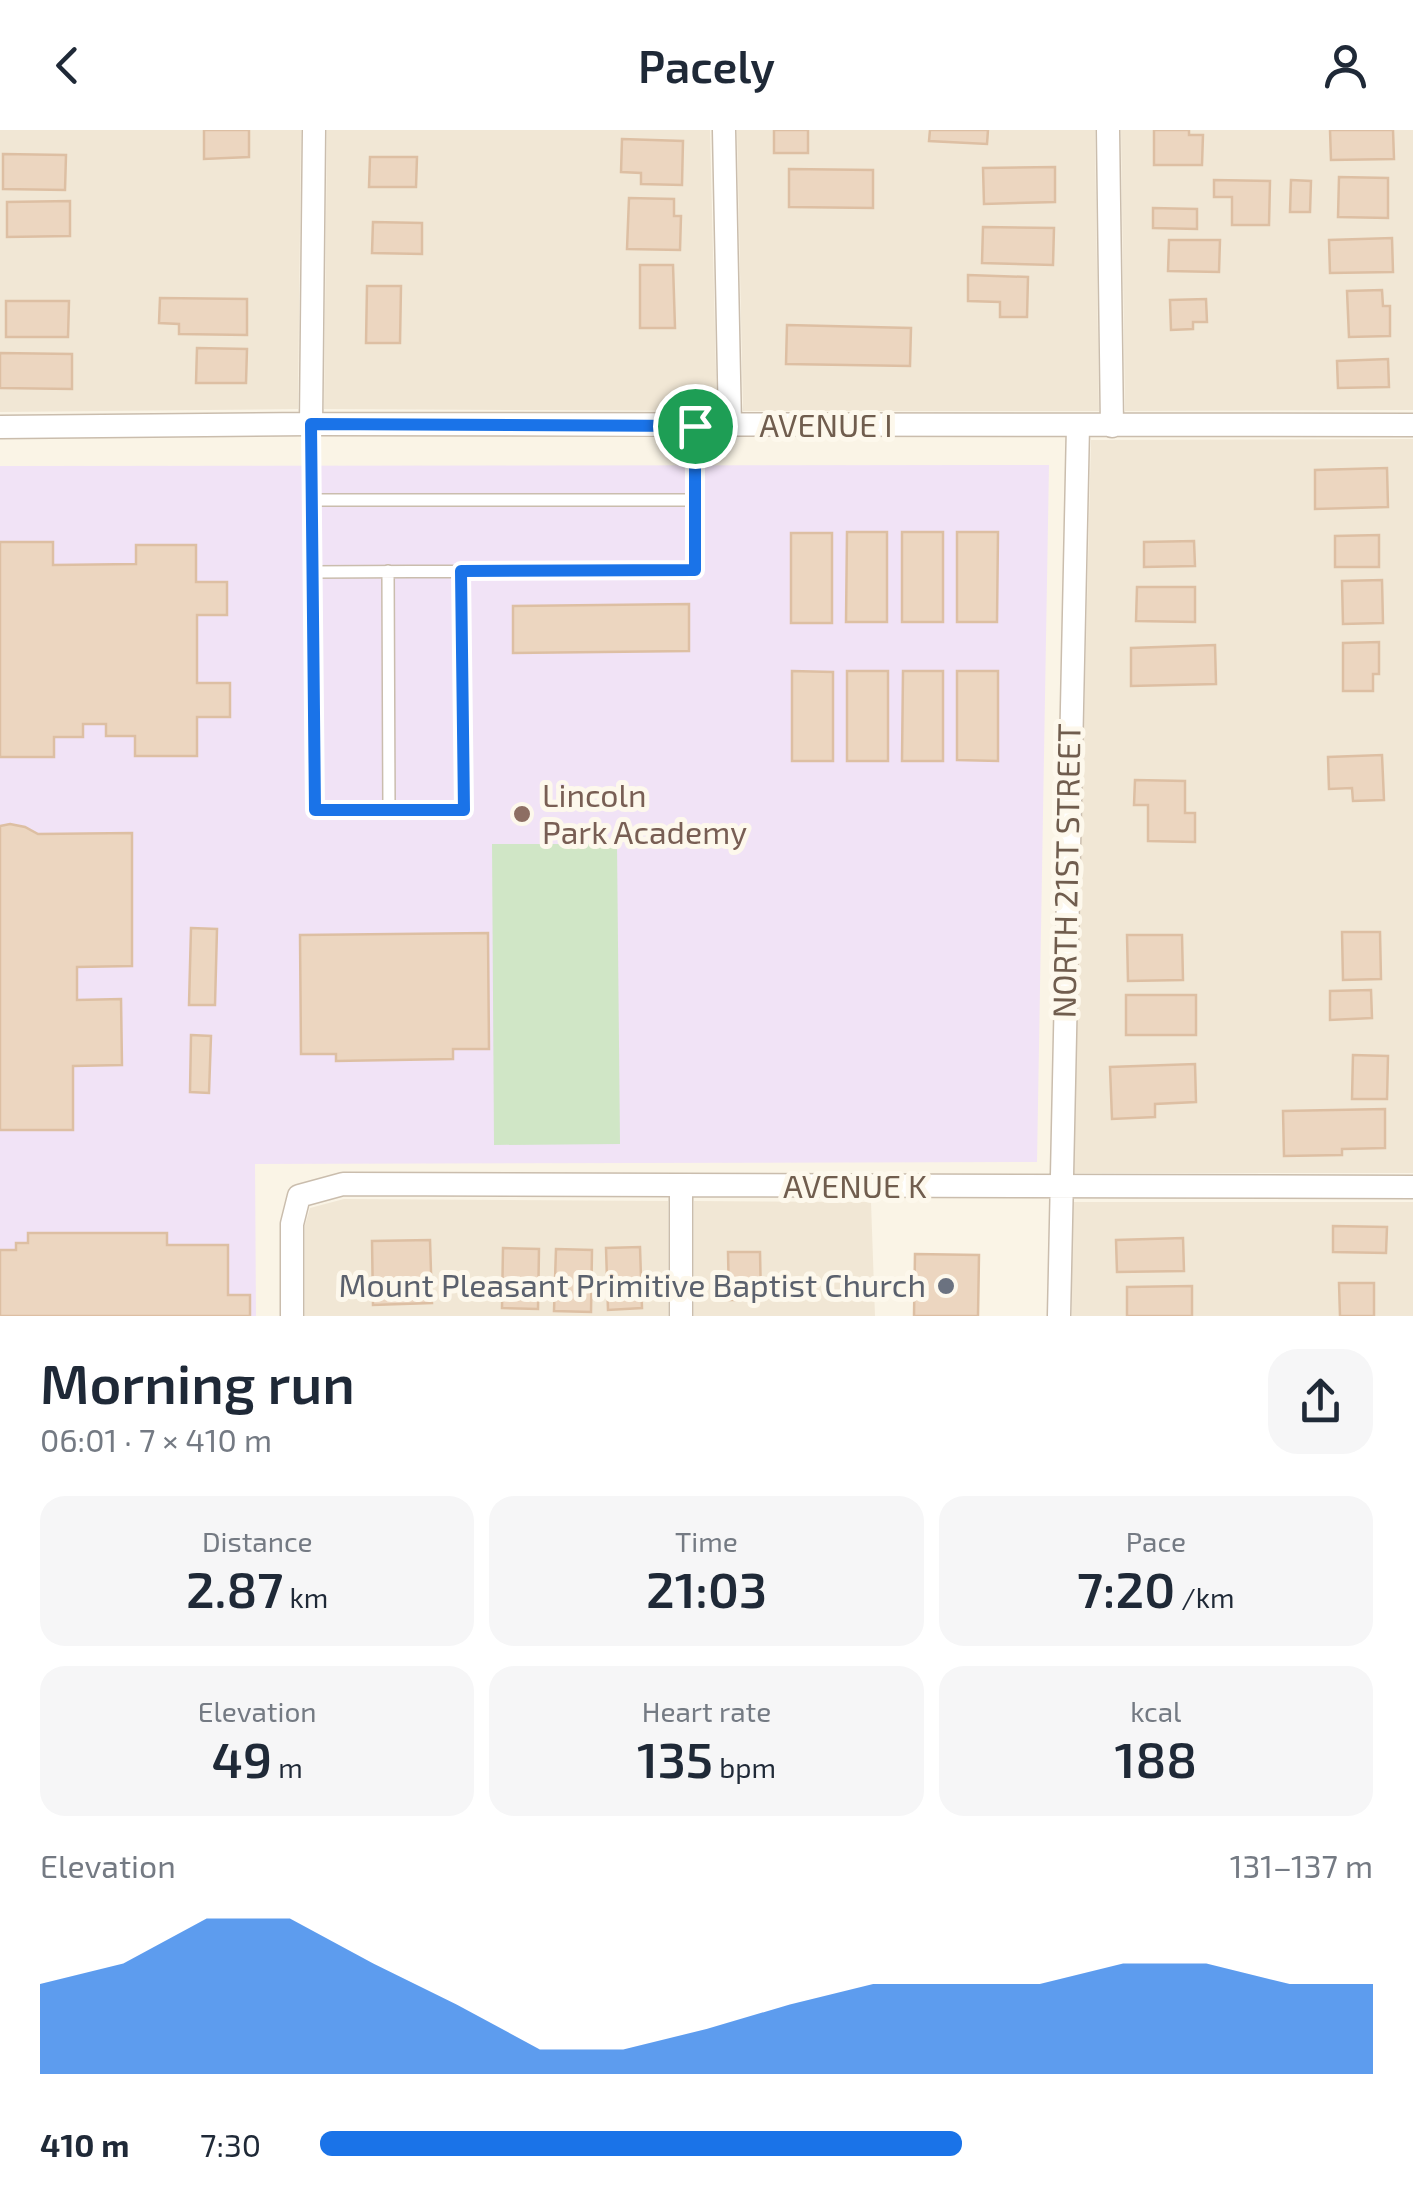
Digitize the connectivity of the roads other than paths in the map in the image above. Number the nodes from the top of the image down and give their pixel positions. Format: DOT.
graph roads {
  1 [pos="314,130"];
  2 [pos="724,130"];
  3 [pos="1108,130"];
  4 [pos="311,424"];
  5 [pos="1413,425"];
  6 [pos="695,426"];
  7 [pos="730,426"];
  8 [pos="1078,426"];
  9 [pos="1112,426"];
  10 [pos="0,427"];
  11 [pos="312,500"];
  12 [pos="695,500"];
  13 [pos="388,571"];
  14 [pos="461,571"];
  15 [pos="312,572"];
  16 [pos="389,810"];
  17 [pos="681,1186"];
  18 [pos="1060,1188"];
  19 [pos="1413,1188"];
  20 [pos="292,1316"];
  21 [pos="681,1316"];
  22 [pos="1059,1316"];
  1 -- 4 [label="street"];
  2 -- 7 [label="street"];
  3 -- 9 [label="street"];
  4 -- 6 [label="street, AVENUE I"];
  4 -- 10 [label="street, AVENUE I"];
  4 -- 11 [label="lane"];
  5 -- 9 [label="street, AVENUE I"];
  6 -- 7 [label="street, AVENUE I"];
  6 -- 12 [label="lane"];
  7 -- 8 [label="street, AVENUE I"];
  8 -- 9 [label="street, AVENUE I"];
  8 -- 18 [label="street, NORTH 21ST STREET"];
  11 -- 12 [label="lane"];
  11 -- 15 [label="lane"];
  12 -- 14 [label="lane"];
  13 -- 14 [label="lane"];
  13 -- 15 [label="lane"];
  13 -- 16 [label="lane"];
  14 -- 16 [label="lane"];
  15 -- 16 [label="lane"];
  17 -- 18 [label="street, AVENUE K"];
  17 -- 20 [label="street, AVENUE K"];
  17 -- 21 [label="street"];
  18 -- 19 [label="street, AVENUE K"];
  18 -- 22 [label="street, NORTH 21ST STREET"];
}
